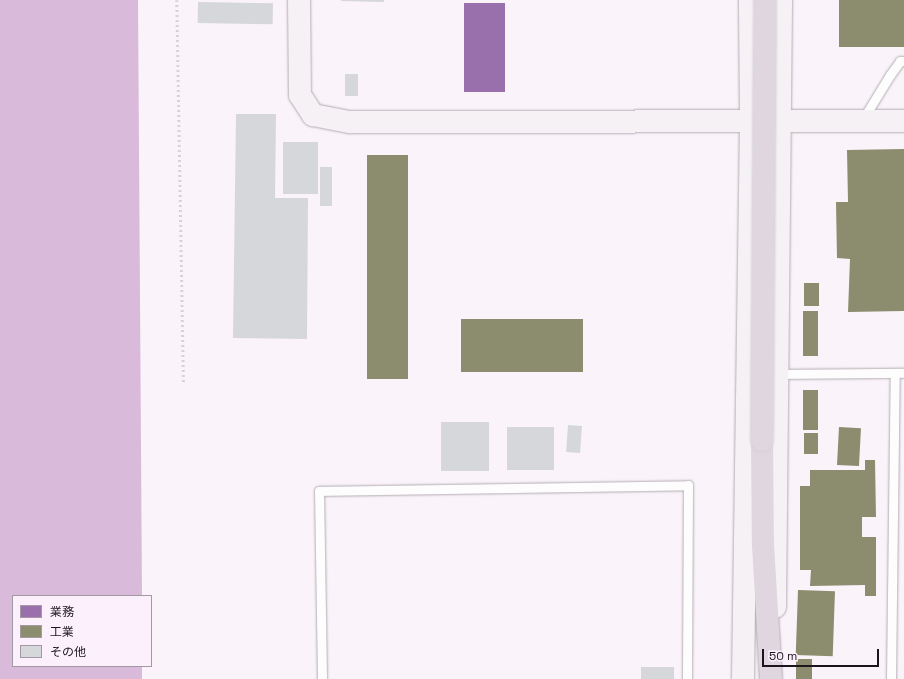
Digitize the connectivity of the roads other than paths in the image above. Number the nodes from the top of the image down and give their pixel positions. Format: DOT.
graph roads {
  1 [pos="299,0"];
  2 [pos="750,0"];
  3 [pos="765,0"];
  4 [pos="781,0"];
  5 [pos="904,61"];
  6 [pos="751,120"];
  7 [pos="779,121"];
  8 [pos="862,121"];
  9 [pos="904,121"];
  10 [pos="899,373"];
  11 [pos="779,374"];
  12 [pos="322,679"];
  13 [pos="687,679"];
  14 [pos="743,679"];
  15 [pos="772,679"];
  16 [pos="891,679"];
  1 -- 6 [label="street"];
  2 -- 6 [label="street"];
  3 -- 15 [label="highway, bridge"];
  4 -- 7 [label="street"];
  5 -- 8 [label="lane"];
  6 -- 7 [label="street"];
  6 -- 14 [label="street"];
  7 -- 8 [label="street"];
  7 -- 11 [label="street"];
  8 -- 9 [label="street"];
  10 -- 11 [label="lane"];
  10 -- 16 [label="lane"];
  11 -- 15 [label="street"];
  12 -- 13 [label="lane"];
}
